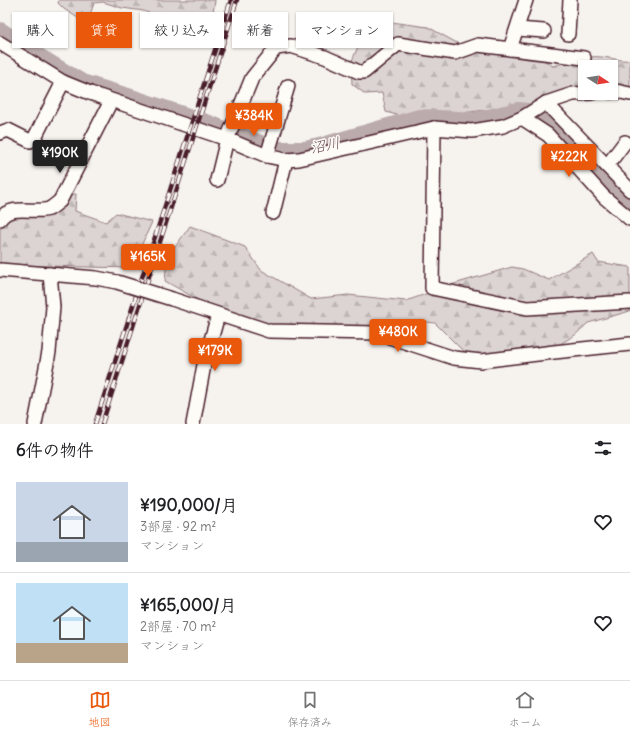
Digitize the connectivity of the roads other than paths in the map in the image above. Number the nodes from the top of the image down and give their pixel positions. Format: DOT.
graph roads {
  1 [pos="526,0"];
  2 [pos="570,0"];
  3 [pos="517,29"];
  4 [pos="544,31"];
  5 [pos="568,34"];
  6 [pos="0,43"];
  7 [pos="510,49"];
  8 [pos="584,58"];
  9 [pos="63,82"];
  10 [pos="288,86"];
  11 [pos="618,92"];
  12 [pos="578,94"];
  13 [pos="618,94"];
  14 [pos="630,94"];
  15 [pos="111,101"];
  16 [pos="630,102"];
  17 [pos="541,106"];
  18 [pos="522,118"];
  19 [pos="434,128"];
  20 [pos="0,133"];
  21 [pos="229,134"];
  22 [pos="625,142"];
  23 [pos="269,150"];
  24 [pos="286,160"];
  25 [pos="607,166"];
  26 [pos="217,180"];
  27 [pos="630,190"];
  28 [pos="273,213"];
  29 [pos="0,219"];
  30 [pos="630,219"];
  31 [pos="0,270"];
  32 [pos="50,274"];
  33 [pos="630,302"];
  34 [pos="218,315"];
  35 [pos="630,344"];
  36 [pos="35,424"];
  37 [pos="193,424"];
  1 -- 3 [label="street"];
  2 -- 5 [label="street"];
  3 -- 4 [label="street"];
  3 -- 7 [label="street"];
  6 -- 9 [label="street"];
  7 -- 8 [label="street"];
  7 -- 21 [label="street"];
  9 -- 15 [label="street"];
  9 -- 20 [label="street"];
  10 -- 23 [label="street"];
  11 -- 14 [label="street"];
  12 -- 17 [label="street"];
  13 -- 16 [label="street"];
  15 -- 21 [label="street"];
  15 -- 29 [label="street"];
  17 -- 18 [label="street"];
  17 -- 25 [label="street"];
  18 -- 19 [label="street"];
  18 -- 30 [label="street"];
  19 -- 24 [label="street"];
  19 -- 33 [label="street"];
  21 -- 23 [label="street"];
  21 -- 26 [label="street"];
  22 -- 25 [label="street"];
  23 -- 24 [label="street"];
  24 -- 28 [label="street"];
  25 -- 27 [label="street"];
  31 -- 32 [label="street"];
  32 -- 34 [label="street, bridge"];
  32 -- 36 [label="street"];
  34 -- 35 [label="street"];
  34 -- 37 [label="street"];
}
